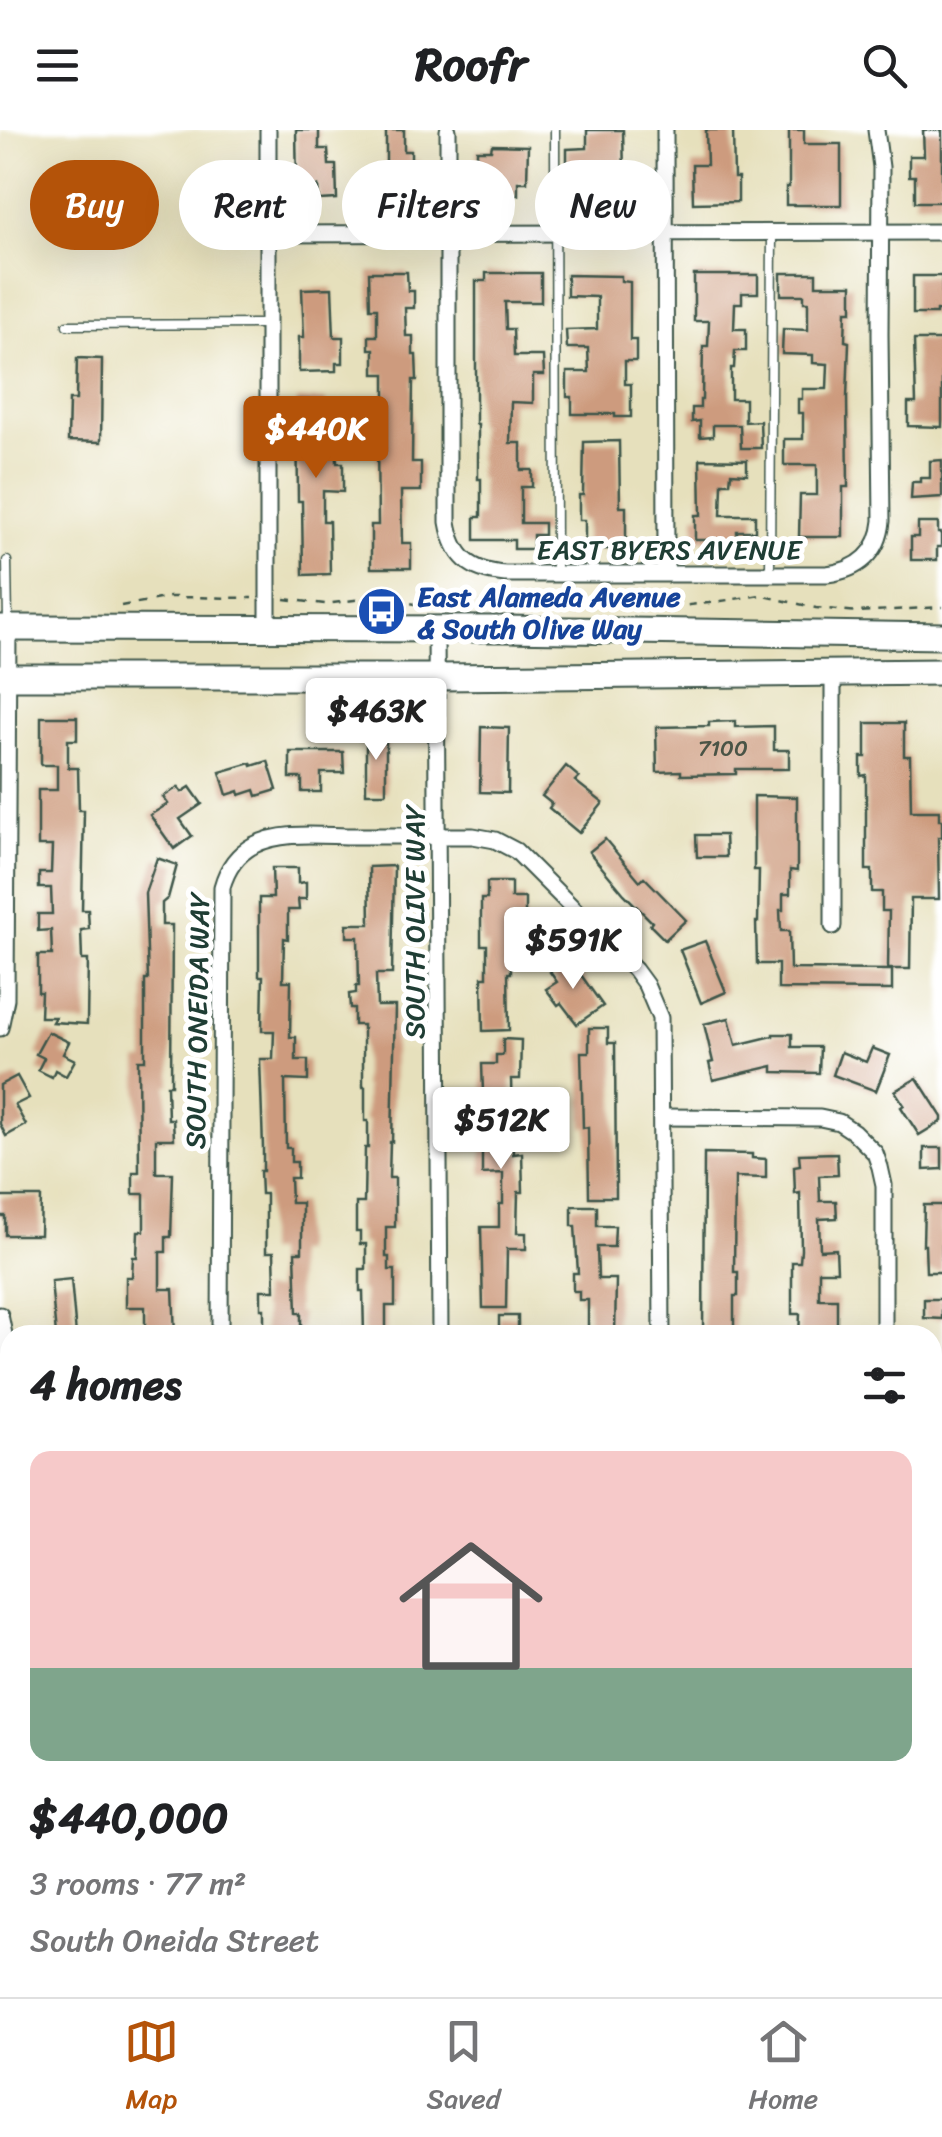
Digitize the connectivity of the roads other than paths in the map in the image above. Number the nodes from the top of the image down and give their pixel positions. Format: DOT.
graph roads {
  1 [pos="268,130"];
  2 [pos="448,130"];
  3 [pos="555,130"];
  4 [pos="665,130"];
  5 [pos="876,130"];
  6 [pos="268,160"];
  7 [pos="448,160"];
  8 [pos="555,160"];
  9 [pos="665,160"];
  10 [pos="671,232"];
  11 [pos="772,232"];
  12 [pos="881,232"];
  13 [pos="942,232"];
  14 [pos="267,250"];
  15 [pos="448,250"];
  16 [pos="555,250"];
  17 [pos="665,250"];
  18 [pos="268,324"];
  19 [pos="67,325"];
  20 [pos="8,562"];
  21 [pos="666,573"];
  22 [pos="556,574"];
  23 [pos="770,574"];
  24 [pos="4,628"];
  25 [pos="268,628"];
  26 [pos="436,628"];
  27 [pos="942,636"];
  28 [pos="942,672"];
  29 [pos="834,673"];
  30 [pos="4,676"];
  31 [pos="437,677"];
  32 [pos="438,836"];
  33 [pos="833,926"];
  34 [pos="0,1028"];
  35 [pos="661,1117"];
  36 [pos="220,1325"];
  37 [pos="440,1325"];
  38 [pos="662,1325"];
  39 [pos="884,1325"];
  1 -- 6 [label="street"];
  2 -- 7 [label="street"];
  3 -- 8 [label="lane"];
  4 -- 9 [label="street"];
  5 -- 12 [label="street"];
  10 -- 11 [label="street"];
  11 -- 12 [label="street"];
  11 -- 23 [label="lane"];
  12 -- 13 [label="street"];
  12 -- 23 [label="street, EAST BYERS AVENUE"];
  14 -- 18 [label="street"];
  15 -- 22 [label="street, EAST BYERS AVENUE"];
  16 -- 22 [label="lane"];
  17 -- 21 [label="street"];
  18 -- 19 [label="lane"];
  18 -- 25 [label="street"];
  20 -- 24 [label="lane"];
  21 -- 22 [label="street, EAST BYERS AVENUE"];
  21 -- 23 [label="street, EAST BYERS AVENUE"];
  24 -- 25 [label="main road"];
  24 -- 30 [label="street"];
  25 -- 26 [label="main road"];
  26 -- 27 [label="main road"];
  26 -- 31 [label="street, SOUTH OLIVE WAY"];
  28 -- 29 [label="main road"];
  29 -- 31 [label="main road"];
  29 -- 33 [label="street"];
  30 -- 31 [label="main road"];
  30 -- 34 [label="street"];
  31 -- 32 [label="street, SOUTH OLIVE WAY"];
  32 -- 35 [label="street, SOUTH ONEIDA WAY"];
  32 -- 36 [label="street, SOUTH ONEIDA WAY"];
  32 -- 37 [label="street, SOUTH OLIVE WAY"];
  35 -- 38 [label="street, SOUTH ONEIDA WAY"];
  35 -- 39 [label="street"];
}
